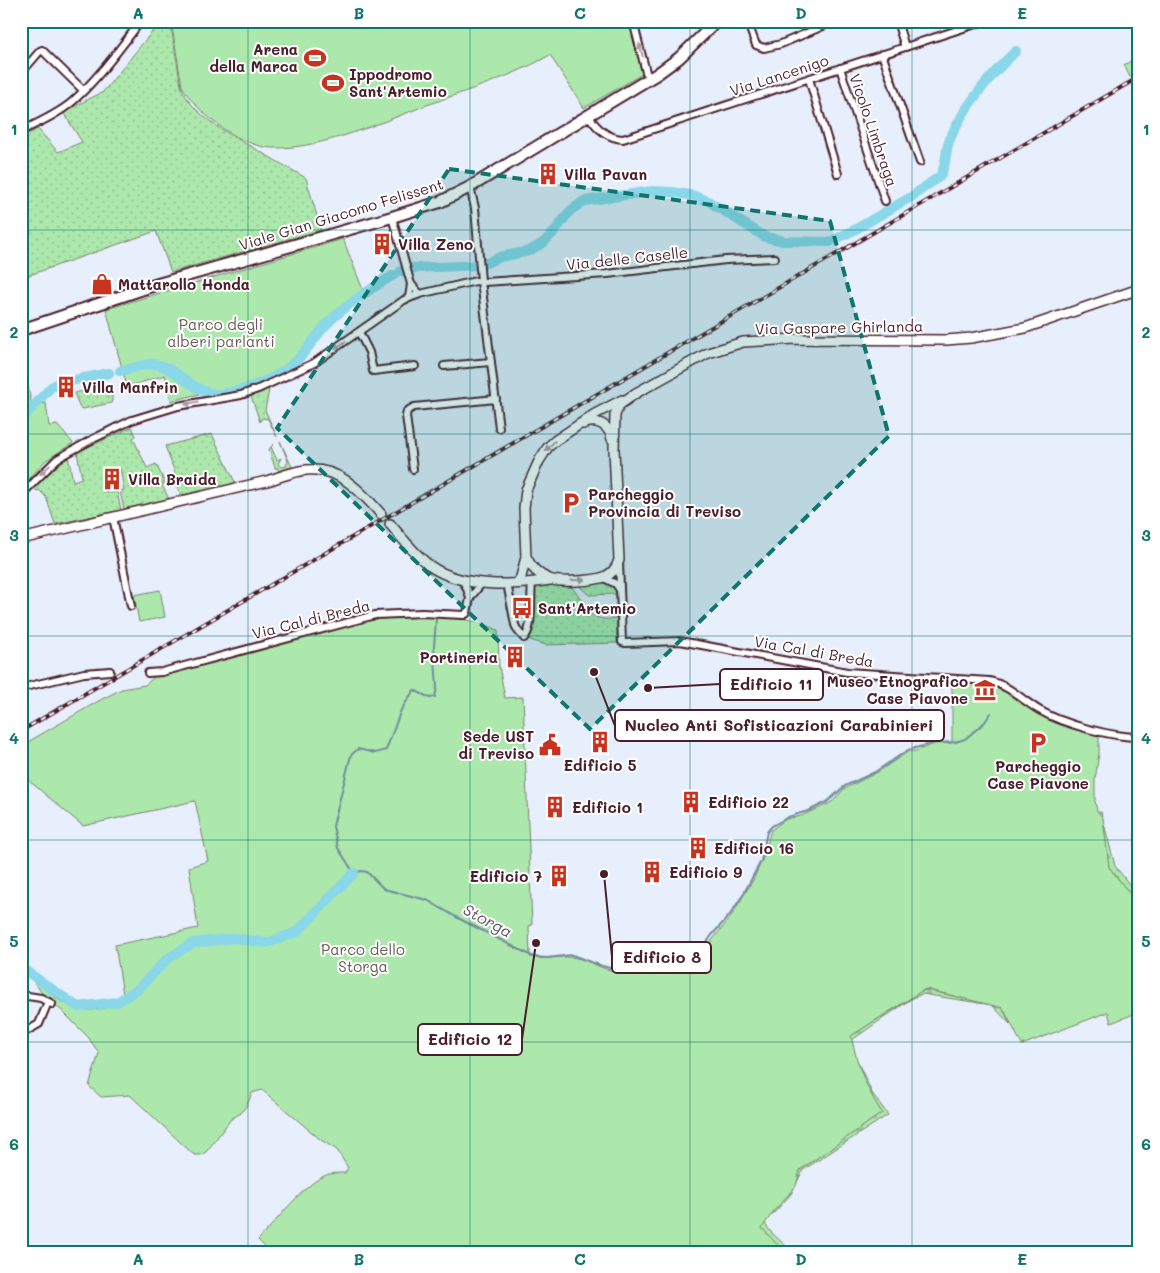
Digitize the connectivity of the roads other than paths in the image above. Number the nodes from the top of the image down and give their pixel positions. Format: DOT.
graph roads {
  1 [pos="141,21"];
  2 [pos="633,21"];
  3 [pos="717,21"];
  4 [pos="746,21"];
  5 [pos="835,21"];
  6 [pos="897,21"];
  7 [pos="985,21"];
  8 [pos="905,47"];
  9 [pos="882,54"];
  10 [pos="840,68"];
  11 [pos="21,73"];
  12 [pos="650,79"];
  13 [pos="809,79"];
  14 [pos="83,90"];
  15 [pos="589,116"];
  16 [pos="21,131"];
  17 [pos="920,162"];
  18 [pos="838,174"];
  19 [pos="470,187"];
  20 [pos="885,200"];
  21 [pos="392,217"];
  22 [pos="775,258"];
  23 [pos="481,280"];
  24 [pos="411,284"];
  25 [pos="1139,289"];
  26 [pos="420,294"];
  27 [pos="409,298"];
  28 [pos="21,330"];
  29 [pos="359,332"];
  30 [pos="492,362"];
  31 [pos="415,366"];
  32 [pos="444,366"];
  33 [pos="636,393"];
  34 [pos="496,399"];
  35 [pos="499,428"];
  36 [pos="574,428"];
  37 [pos="614,449"];
  38 [pos="413,469"];
  39 [pos="21,495"];
  40 [pos="381,514"];
  41 [pos="113,517"];
  42 [pos="390,524"];
  43 [pos="21,539"];
  44 [pos="526,557"];
  45 [pos="619,560"];
  46 [pos="604,578"];
  47 [pos="550,580"];
  48 [pos="463,581"];
  49 [pos="482,583"];
  50 [pos="512,583"];
  51 [pos="532,583"];
  52 [pos="621,592"];
  53 [pos="470,598"];
  54 [pos="131,606"];
  55 [pos="622,642"];
  56 [pos="110,671"];
  57 [pos="148,673"];
  58 [pos="21,688"];
  59 [pos="1139,736"];
  60 [pos="21,995"];
  61 [pos="21,1036"];
  62 [pos="21,1059"];
  63 [pos="23,1074"];
  1 -- 14 [label="street"];
  12 -- 2 [label="street, one-way"];
  3 -- 12 [label="main road, Viale Gian Giacomo Felissent"];
  4 -- 5 [label="street"];
  6 -- 8 [label="street"];
  7 -- 8 [label="street, Via Lancenigo"];
  8 -- 9 [label="street, Via Lancenigo"];
  9 -- 10 [label="street, Via Lancenigo"];
  9 -- 17 [label="street"];
  10 -- 13 [label="street, Via Lancenigo"];
  10 -- 20 [label="street, Vicolo Limbraga"];
  11 -- 14 [label="street"];
  12 -- 15 [label="main road, Viale Gian Giacomo Felissent"];
  13 -- 15 [label="street, Via Lancenigo"];
  13 -- 18 [label="street"];
  14 -- 16 [label="street"];
  15 -- 19 [label="main road, Viale Gian Giacomo Felissent"];
  19 -- 21 [label="main road, Viale Gian Giacomo Felissent"];
  19 -- 23 [label="street"];
  21 -- 24 [label="street"];
  21 -- 28 [label="main road, Viale Gian Giacomo Felissent"];
  22 -- 23 [label="street, Via delle Caselle"];
  23 -- 26 [label="street, Via delle Caselle"];
  23 -- 30 [label="street"];
  24 -- 26 [label="street"];
  24 -- 27 [label="street"];
  25 -- 33 [label="street, Via Gaspare Ghirlanda"];
  26 -- 27 [label="street, Via delle Caselle"];
  27 -- 29 [label="street, Via delle Caselle"];
  29 -- 31 [label="street"];
  29 -- 39 [label="street, Via delle Caselle, one-way"];
  30 -- 32 [label="street"];
  30 -- 34 [label="street"];
  33 -- 36 [label="street, Via Gaspare Ghirlanda"];
  33 -- 37 [label="street, Via Gaspare Ghirlanda"];
  34 -- 35 [label="street"];
  34 -- 38 [label="street"];
  36 -- 37 [label="street, Via Gaspare Ghirlanda"];
  36 -- 44 [label="street, Via Gaspare Ghirlanda, one-way"];
  37 -- 45 [label="street, Via Gaspare Ghirlanda"];
  40 -- 41 [label="street"];
  41 -- 43 [label="street"];
  41 -- 54 [label="street"];
  42 -- 48 [label="street"];
  44 -- 47 [label="street"];
  44 -- 50 [label="street, Via Gaspare Ghirlanda"];
  45 -- 46 [label="street"];
  45 -- 52 [label="street, Via Gaspare Ghirlanda"];
  47 -- 46 [label="street, one-way"];
  46 -- 52 [label="street"];
  47 -- 51 [label="street"];
  48 -- 49 [label="street"];
  48 -- 53 [label="street"];
  49 -- 50 [label="street"];
  49 -- 53 [label="street, Via Cal di Breda"];
  50 -- 51 [label="street"];
  50 -- 51 [label="street"];
  52 -- 55 [label="street, Via Gaspare Ghirlanda"];
  53 -- 57 [label="street, Via Cal di Breda"];
  55 -- 59 [label="street, Via Cal di Breda"];
  56 -- 58 [label="street"];
  60 -- 61 [label="street"];
  62 -- 63 [label="street"];
}
